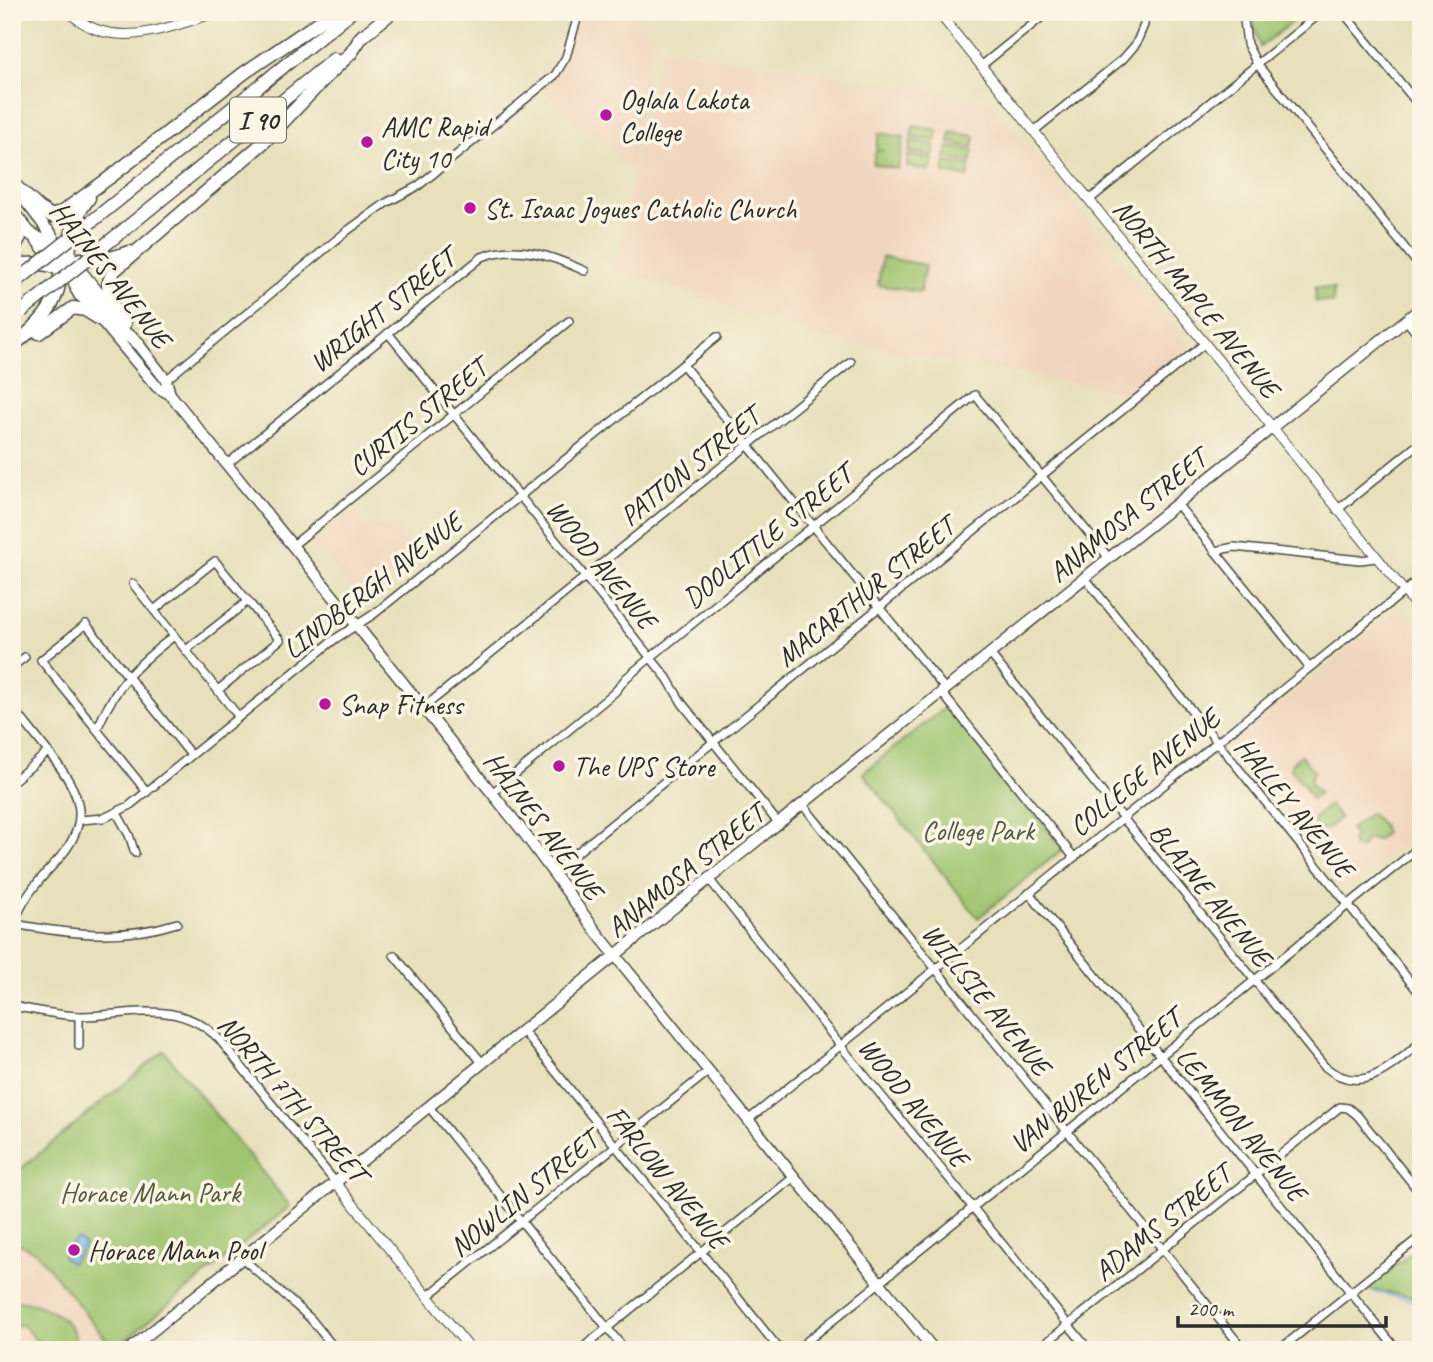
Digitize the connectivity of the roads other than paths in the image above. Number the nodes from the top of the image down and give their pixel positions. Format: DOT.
graph roads {
  1 [pos="69,12"];
  2 [pos="218,12"];
  3 [pos="334,12"];
  4 [pos="351,12"];
  5 [pos="392,12"];
  6 [pos="579,12"];
  7 [pos="938,12"];
  8 [pos="1048,12"];
  9 [pos="1145,12"];
  10 [pos="1243,12"];
  11 [pos="1322,12"];
  12 [pos="1343,12"];
  13 [pos="363,35"];
  14 [pos="1257,64"];
  15 [pos="981,66"];
  16 [pos="1421,108"];
  17 [pos="1034,131"];
  18 [pos="109,178"];
  19 [pos="12,184"];
  20 [pos="1088,200"];
  21 [pos="12,210"];
  22 [pos="12,220"];
  23 [pos="49,232"];
  24 [pos="31,234"];
  25 [pos="148,240"];
  26 [pos="12,251"];
  27 [pos="66,254"];
  28 [pos="12,265"];
  29 [pos="1421,268"];
  30 [pos="63,271"];
  31 [pos="585,271"];
  32 [pos="12,285"];
  33 [pos="80,295"];
  34 [pos="1421,308"];
  35 [pos="17,315"];
  36 [pos="101,320"];
  37 [pos="1406,320"];
  38 [pos="569,321"];
  39 [pos="124,324"];
  40 [pos="388,333"];
  41 [pos="717,337"];
  42 [pos="1421,339"];
  43 [pos="138,343"];
  44 [pos="1204,344"];
  45 [pos="12,348"];
  46 [pos="850,362"];
  47 [pos="683,365"];
  48 [pos="162,384"];
  49 [pos="454,414"];
  50 [pos="1272,428"];
  51 [pos="1421,442"];
  52 [pos="747,446"];
  53 [pos="226,465"];
  54 [pos="1042,476"];
  55 [pos="520,495"];
  56 [pos="1177,504"];
  57 [pos="1337,510"];
  58 [pos="813,527"];
  59 [pos="292,546"];
  60 [pos="1215,551"];
  61 [pos="1110,558"];
  62 [pos="1376,558"];
  63 [pos="585,577"];
  64 [pos="1085,578"];
  65 [pos="1421,578"];
  66 [pos="133,584"];
  67 [pos="1404,591"];
  68 [pos="248,601"];
  69 [pos="879,607"];
  70 [pos="154,610"];
  71 [pos="1421,612"];
  72 [pos="356,625"];
  73 [pos="174,636"];
  74 [pos="186,650"];
  75 [pos="991,655"];
  76 [pos="24,657"];
  77 [pos="650,658"];
  78 [pos="12,667"];
  79 [pos="1309,667"];
  80 [pos="128,676"];
  81 [pos="218,690"];
  82 [pos="944,692"];
  83 [pos="12,707"];
  84 [pos="424,708"];
  85 [pos="239,717"];
  86 [pos="97,729"];
  87 [pos="713,741"];
  88 [pos="1215,741"];
  89 [pos="48,752"];
  90 [pos="191,755"];
  91 [pos="12,782"];
  92 [pos="147,792"];
  93 [pos="492,793"];
  94 [pos="803,805"];
  95 [pos="117,813"];
  96 [pos="1122,817"];
  97 [pos="80,820"];
  98 [pos="779,824"];
  99 [pos="1421,846"];
  100 [pos="135,853"];
  101 [pos="1073,856"];
  102 [pos="553,872"];
  103 [pos="709,879"];
  104 [pos="1029,893"];
  105 [pos="1347,904"];
  106 [pos="177,923"];
  107 [pos="13,924"];
  108 [pos="394,955"];
  109 [pos="615,956"];
  110 [pos="935,968"];
  111 [pos="1253,980"];
  112 [pos="1421,995"];
  113 [pos="12,1006"];
  114 [pos="79,1016"];
  115 [pos="523,1031"];
  116 [pos="1421,1042"];
  117 [pos="840,1045"];
  118 [pos="79,1046"];
  119 [pos="1159,1055"];
  120 [pos="482,1064"];
  121 [pos="709,1070"];
  122 [pos="429,1107"];
  123 [pos="748,1119"];
  124 [pos="1066,1131"];
  125 [pos="615,1146"];
  126 [pos="1256,1174"];
  127 [pos="794,1177"];
  128 [pos="336,1183"];
  129 [pos="1421,1194"];
  130 [pos="973,1206"];
  131 [pos="521,1221"];
  132 [pos="1421,1236"];
  133 [pos="1162,1249"];
  134 [pos="701,1251"];
  135 [pos="242,1258"];
  136 [pos="879,1283"];
  137 [pos="1351,1292"];
  138 [pos="428,1296"];
  139 [pos="1068,1324"];
  140 [pos="607,1328"];
  141 [pos="129,1350"];
  142 [pos="336,1350"];
  143 [pos="471,1350"];
  144 [pos="580,1350"];
  145 [pos="625,1350"];
  146 [pos="780,1350"];
  147 [pos="796,1350"];
  148 [pos="934,1350"];
  149 [pos="1037,1350"];
  150 [pos="1089,1350"];
  151 [pos="1244,1350"];
  152 [pos="1279,1350"];
  153 [pos="1397,1350"];
  1 -- 2 [label="street"];
  3 -- 18 [label="highway"];
  4 -- 32 [label="highway, I 90, bridge"];
  5 -- 13 [label="highway, I 90"];
  6 -- 48 [label="street"];
  7 -- 15 [label="street, NORTH MAPLE AVENUE"];
  8 -- 15 [label="street"];
  9 -- 17 [label="street"];
  10 -- 14 [label="street"];
  11 -- 14 [label="street"];
  12 -- 16 [label="street"];
  13 -- 25 [label="highway"];
  13 -- 35 [label="highway, I 90, bridge"];
  14 -- 20 [label="street"];
  14 -- 29 [label="street"];
  15 -- 17 [label="street, NORTH MAPLE AVENUE"];
  17 -- 20 [label="street, NORTH MAPLE AVENUE"];
  18 -- 19 [label="highway"];
  18 -- 27 [label="highway"];
  19 -- 23 [label="main road, HAINES AVENUE"];
  20 -- 44 [label="street, NORTH MAPLE AVENUE"];
  21 -- 24 [label="main road, HAINES AVENUE"];
  22 -- 26 [label="highway"];
  23 -- 27 [label="highway"];
  24 -- 27 [label="highway"];
  24 -- 30 [label="main road, HAINES AVENUE"];
  25 -- 27 [label="highway"];
  25 -- 39 [label="highway"];
  27 -- 30 [label="highway"];
  27 -- 39 [label="main road, HAINES AVENUE"];
  28 -- 30 [label="highway"];
  30 -- 33 [label="highway"];
  30 -- 43 [label="highway"];
  30 -- 45 [label="highway"];
  31 -- 40 [label="street, WRIGHT STREET"];
  33 -- 36 [label="main road, HAINES AVENUE"];
  34 -- 37 [label="main road, ANAMOSA STREET"];
  36 -- 45 [label="highway"];
  36 -- 48 [label="main road, HAINES AVENUE"];
  37 -- 42 [label="street"];
  37 -- 50 [label="main road, ANAMOSA STREET"];
  38 -- 49 [label="street, CURTIS STREET"];
  39 -- 43 [label="main road, HAINES AVENUE"];
  40 -- 49 [label="street, WOOD AVENUE"];
  40 -- 53 [label="street, WRIGHT STREET"];
  41 -- 47 [label="street, LINDBERGH AVENUE"];
  43 -- 48 [label="main road, HAINES AVENUE"];
  44 -- 50 [label="street, NORTH MAPLE AVENUE"];
  44 -- 54 [label="street, MACARTHUR STREET"];
  46 -- 52 [label="street, PATTON STREET"];
  47 -- 52 [label="street"];
  47 -- 55 [label="street, LINDBERGH AVENUE"];
  48 -- 53 [label="main road, HAINES AVENUE"];
  49 -- 55 [label="street, WOOD AVENUE"];
  49 -- 59 [label="street, CURTIS STREET"];
  50 -- 56 [label="main road, ANAMOSA STREET"];
  50 -- 57 [label="street, NORTH MAPLE AVENUE"];
  51 -- 57 [label="street"];
  52 -- 58 [label="street"];
  52 -- 63 [label="street, PATTON STREET"];
  53 -- 59 [label="main road, HAINES AVENUE"];
  54 -- 58 [label="street, DOOLITTLE STREET"];
  54 -- 61 [label="street"];
  54 -- 69 [label="street, MACARTHUR STREET"];
  55 -- 63 [label="street, WOOD AVENUE"];
  55 -- 72 [label="street, LINDBERGH AVENUE"];
  56 -- 60 [label="street"];
  56 -- 61 [label="main road, ANAMOSA STREET"];
  57 -- 62 [label="street, NORTH MAPLE AVENUE"];
  58 -- 69 [label="street"];
  58 -- 77 [label="street, DOOLITTLE STREET"];
  59 -- 72 [label="main road, HAINES AVENUE"];
  60 -- 62 [label="street"];
  60 -- 79 [label="street"];
  61 -- 64 [label="main road, ANAMOSA STREET"];
  62 -- 67 [label="street, NORTH MAPLE AVENUE"];
  63 -- 77 [label="street, WOOD AVENUE"];
  63 -- 84 [label="street, PATTON STREET"];
  64 -- 75 [label="main road, ANAMOSA STREET"];
  64 -- 88 [label="street, HALLEY AVENUE"];
  65 -- 67 [label="street, COLLEGE AVENUE"];
  66 -- 70 [label="street"];
  67 -- 71 [label="street, NORTH MAPLE AVENUE"];
  67 -- 79 [label="street, COLLEGE AVENUE"];
  68 -- 70 [label="street"];
  68 -- 74 [label="street"];
  68 -- 81 [label="street"];
  69 -- 82 [label="street"];
  69 -- 87 [label="street, MACARTHUR STREET"];
  70 -- 73 [label="street"];
  72 -- 84 [label="main road, HAINES AVENUE"];
  72 -- 85 [label="street, LINDBERGH AVENUE"];
  73 -- 74 [label="street"];
  73 -- 80 [label="street"];
  74 -- 81 [label="street"];
  75 -- 82 [label="main road, ANAMOSA STREET"];
  75 -- 96 [label="street, BLAINE AVENUE"];
  76 -- 78 [label="street"];
  77 -- 87 [label="street, WOOD AVENUE"];
  77 -- 93 [label="street, DOOLITTLE STREET"];
  79 -- 88 [label="street, COLLEGE AVENUE"];
  80 -- 86 [label="street"];
  80 -- 86 [label="street"];
  80 -- 90 [label="street"];
  81 -- 85 [label="street"];
  82 -- 94 [label="main road, ANAMOSA STREET"];
  82 -- 101 [label="street"];
  83 -- 89 [label="street"];
  84 -- 93 [label="main road, HAINES AVENUE"];
  85 -- 90 [label="street, LINDBERGH AVENUE"];
  86 -- 92 [label="street"];
  87 -- 98 [label="street, WOOD AVENUE"];
  87 -- 102 [label="street, MACARTHUR STREET"];
  88 -- 96 [label="street, COLLEGE AVENUE"];
  88 -- 105 [label="street, HALLEY AVENUE"];
  89 -- 91 [label="street"];
  89 -- 97 [label="street"];
  90 -- 92 [label="street, LINDBERGH AVENUE"];
  92 -- 95 [label="street, LINDBERGH AVENUE"];
  93 -- 102 [label="main road, HAINES AVENUE"];
  94 -- 98 [label="main road, ANAMOSA STREET"];
  94 -- 110 [label="street, WILLSIE AVENUE"];
  95 -- 97 [label="street, LINDBERGH AVENUE"];
  95 -- 100 [label="street"];
  96 -- 101 [label="street, COLLEGE AVENUE"];
  96 -- 111 [label="street, BLAINE AVENUE"];
  97 -- 107 [label="street"];
  98 -- 103 [label="main road, ANAMOSA STREET"];
  99 -- 105 [label="street, VAN BUREN STREET"];
  101 -- 104 [label="street, COLLEGE AVENUE"];
  102 -- 109 [label="main road, HAINES AVENUE"];
  103 -- 109 [label="main road, ANAMOSA STREET"];
  103 -- 117 [label="street, WOOD AVENUE"];
  104 -- 110 [label="street, COLLEGE AVENUE"];
  104 -- 119 [label="street, LEMMON AVENUE"];
  105 -- 111 [label="street, VAN BUREN STREET"];
  105 -- 112 [label="street, HALLEY AVENUE"];
  106 -- 107 [label="street"];
  108 -- 120 [label="street"];
  109 -- 115 [label="main road, ANAMOSA STREET"];
  109 -- 121 [label="main road, HAINES AVENUE"];
  110 -- 117 [label="street, COLLEGE AVENUE"];
  110 -- 124 [label="street, WILLSIE AVENUE"];
  111 -- 116 [label="street, BLAINE AVENUE"];
  111 -- 119 [label="street, VAN BUREN STREET"];
  113 -- 114 [label="street, NORTH 7TH STREET"];
  114 -- 118 [label="street"];
  114 -- 128 [label="street, NORTH 7TH STREET"];
  115 -- 120 [label="main road, ANAMOSA STREET"];
  115 -- 125 [label="street, FARLOW AVENUE"];
  117 -- 123 [label="street, COLLEGE AVENUE"];
  117 -- 130 [label="street, WOOD AVENUE"];
  119 -- 124 [label="street, VAN BUREN STREET"];
  119 -- 126 [label="street, LEMMON AVENUE"];
  120 -- 122 [label="main road, ANAMOSA STREET"];
  121 -- 123 [label="main road, HAINES AVENUE"];
  121 -- 125 [label="street, NOWLIN STREET"];
  122 -- 128 [label="main road, ANAMOSA STREET"];
  122 -- 131 [label="street"];
  123 -- 127 [label="main road, HAINES AVENUE"];
  124 -- 130 [label="street, VAN BUREN STREET"];
  124 -- 133 [label="street, WILLSIE AVENUE"];
  125 -- 131 [label="street, NOWLIN STREET"];
  125 -- 134 [label="street, FARLOW AVENUE"];
  126 -- 129 [label="street, ADAMS STREET"];
  126 -- 133 [label="street, ADAMS STREET"];
  126 -- 137 [label="street, LEMMON AVENUE"];
  127 -- 134 [label="street"];
  127 -- 136 [label="main road, HAINES AVENUE"];
  128 -- 135 [label="main road, ANAMOSA STREET"];
  128 -- 138 [label="street, NORTH 7TH STREET"];
  130 -- 136 [label="street, VAN BUREN STREET"];
  130 -- 139 [label="street, WOOD AVENUE"];
  131 -- 138 [label="street, NOWLIN STREET"];
  131 -- 140 [label="street"];
  132 -- 137 [label="street"];
  133 -- 139 [label="street, ADAMS STREET"];
  133 -- 151 [label="street, WILLSIE AVENUE"];
  134 -- 140 [label="street"];
  134 -- 146 [label="street, FARLOW AVENUE"];
  135 -- 141 [label="main road, ANAMOSA STREET"];
  135 -- 142 [label="street"];
  136 -- 147 [label="street, VAN BUREN STREET"];
  136 -- 148 [label="main road, HAINES AVENUE"];
  137 -- 152 [label="street"];
  137 -- 153 [label="street, LEMMON AVENUE"];
  138 -- 143 [label="street, NORTH 7TH STREET"];
  139 -- 149 [label="street, ADAMS STREET"];
  139 -- 150 [label="street, WOOD AVENUE"];
  140 -- 144 [label="street"];
  140 -- 145 [label="street"];
}
